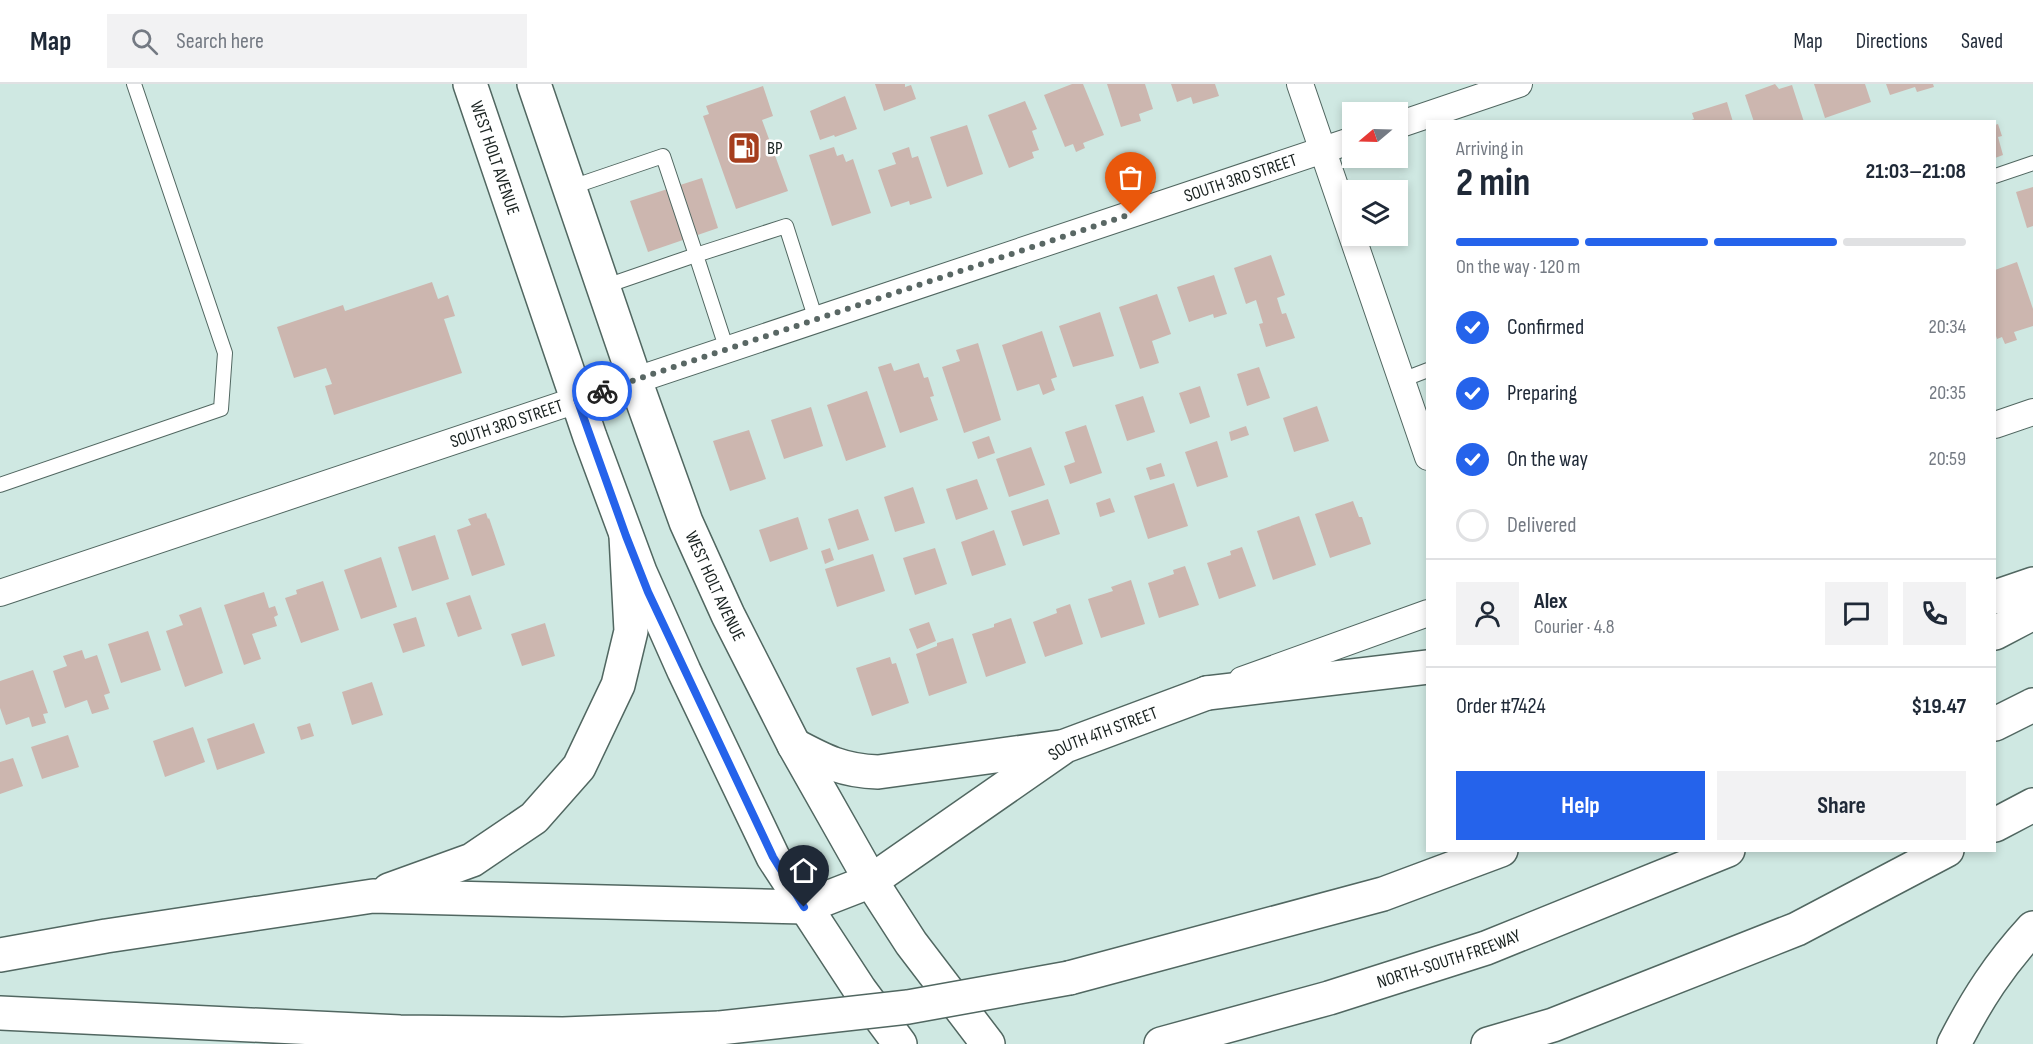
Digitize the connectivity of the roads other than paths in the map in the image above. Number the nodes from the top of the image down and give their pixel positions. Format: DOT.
graph roads {
  1 [pos="134,84"];
  2 [pos="470,84"];
  3 [pos="534,84"];
  4 [pos="1300,84"];
  5 [pos="1519,84"];
  6 [pos="1408,122"];
  7 [pos="1342,144"];
  8 [pos="1323,150"];
  9 [pos="2033,163"];
  10 [pos="1996,176"];
  11 [pos="569,188"];
  12 [pos="696,255"];
  13 [pos="603,287"];
  14 [pos="816,320"];
  15 [pos="727,350"];
  16 [pos="1426,371"];
  17 [pos="635,380"];
  18 [pos="1402,380"];
  19 [pos="577,399"];
  20 [pos="2033,412"];
  21 [pos="1996,425"];
  22 [pos="1426,451"];
  23 [pos="0,485"];
  24 [pos="626,536"];
  25 [pos="2033,584"];
  26 [pos="0,593"];
  27 [pos="1996,597"];
  28 [pos="1426,614"];
  29 [pos="2033,614"];
  30 [pos="1996,632"];
  31 [pos="1426,667"];
  32 [pos="1207,693"];
  33 [pos="2033,705"];
  34 [pos="1996,724"];
  35 [pos="794,745"];
  36 [pos="1065,746"];
  37 [pos="2033,805"];
  38 [pos="1996,824"];
  39 [pos="1496,852"];
  40 [pos="1723,852"];
  41 [pos="1943,852"];
  42 [pos="871,880"];
  43 [pos="373,896"];
  44 [pos="804,907"];
  45 [pos="2033,928"];
  46 [pos="0,955"];
  47 [pos="0,1013"];
  48 [pos="900,1044"];
  49 [pos="988,1044"];
  50 [pos="1161,1044"];
  51 [pos="1488,1044"];
  52 [pos="1954,1044"];
  1 -- 23 [label="lane"];
  2 -- 19 [label="main road, WEST HOLT AVENUE"];
  3 -- 11 [label="main road, WEST HOLT AVENUE"];
  4 -- 8 [label="street"];
  5 -- 6 [label="street"];
  7 -- 8 [label="street, SOUTH 3RD STREET"];
  8 -- 14 [label="street, SOUTH 3RD STREET"];
  8 -- 18 [label="street"];
  9 -- 10 [label="lane"];
  11 -- 12 [label="lane"];
  11 -- 13 [label="main road, WEST HOLT AVENUE"];
  12 -- 13 [label="lane"];
  12 -- 14 [label="lane"];
  12 -- 15 [label="lane"];
  13 -- 17 [label="main road, WEST HOLT AVENUE"];
  14 -- 15 [label="street, SOUTH 3RD STREET"];
  15 -- 17 [label="street, SOUTH 3RD STREET"];
  16 -- 18 [label="lane"];
  17 -- 19 [label="street, SOUTH 3RD STREET"];
  17 -- 35 [label="main road, WEST HOLT AVENUE"];
  18 -- 22 [label="street"];
  19 -- 24 [label="main road, WEST HOLT AVENUE"];
  19 -- 26 [label="street, SOUTH 3RD STREET"];
  20 -- 21 [label="street"];
  24 -- 43 [label="main road"];
  24 -- 44 [label="main road, WEST HOLT AVENUE"];
  25 -- 27 [label="main road"];
  28 -- 32 [label="street, SOUTH 4TH STREET"];
  29 -- 30 [label="main road"];
  31 -- 32 [label="main road"];
  32 -- 36 [label="main road, SOUTH 4TH STREET"];
  33 -- 34 [label="main road"];
  35 -- 36 [label="main road"];
  35 -- 42 [label="main road, WEST HOLT AVENUE"];
  36 -- 42 [label="main road, SOUTH 4TH STREET"];
  37 -- 38 [label="main road"];
  39 -- 47 [label="main road, bridge"];
  40 -- 50 [label="main road, NORTH-SOUTH FREEWAY"];
  41 -- 51 [label="main road"];
  42 -- 44 [label="main road, SOUTH 4TH STREET"];
  42 -- 49 [label="main road, WEST HOLT AVENUE"];
  43 -- 44 [label="main road"];
  43 -- 46 [label="main road"];
  44 -- 48 [label="main road, WEST HOLT AVENUE"];
  45 -- 52 [label="main road"];
}
